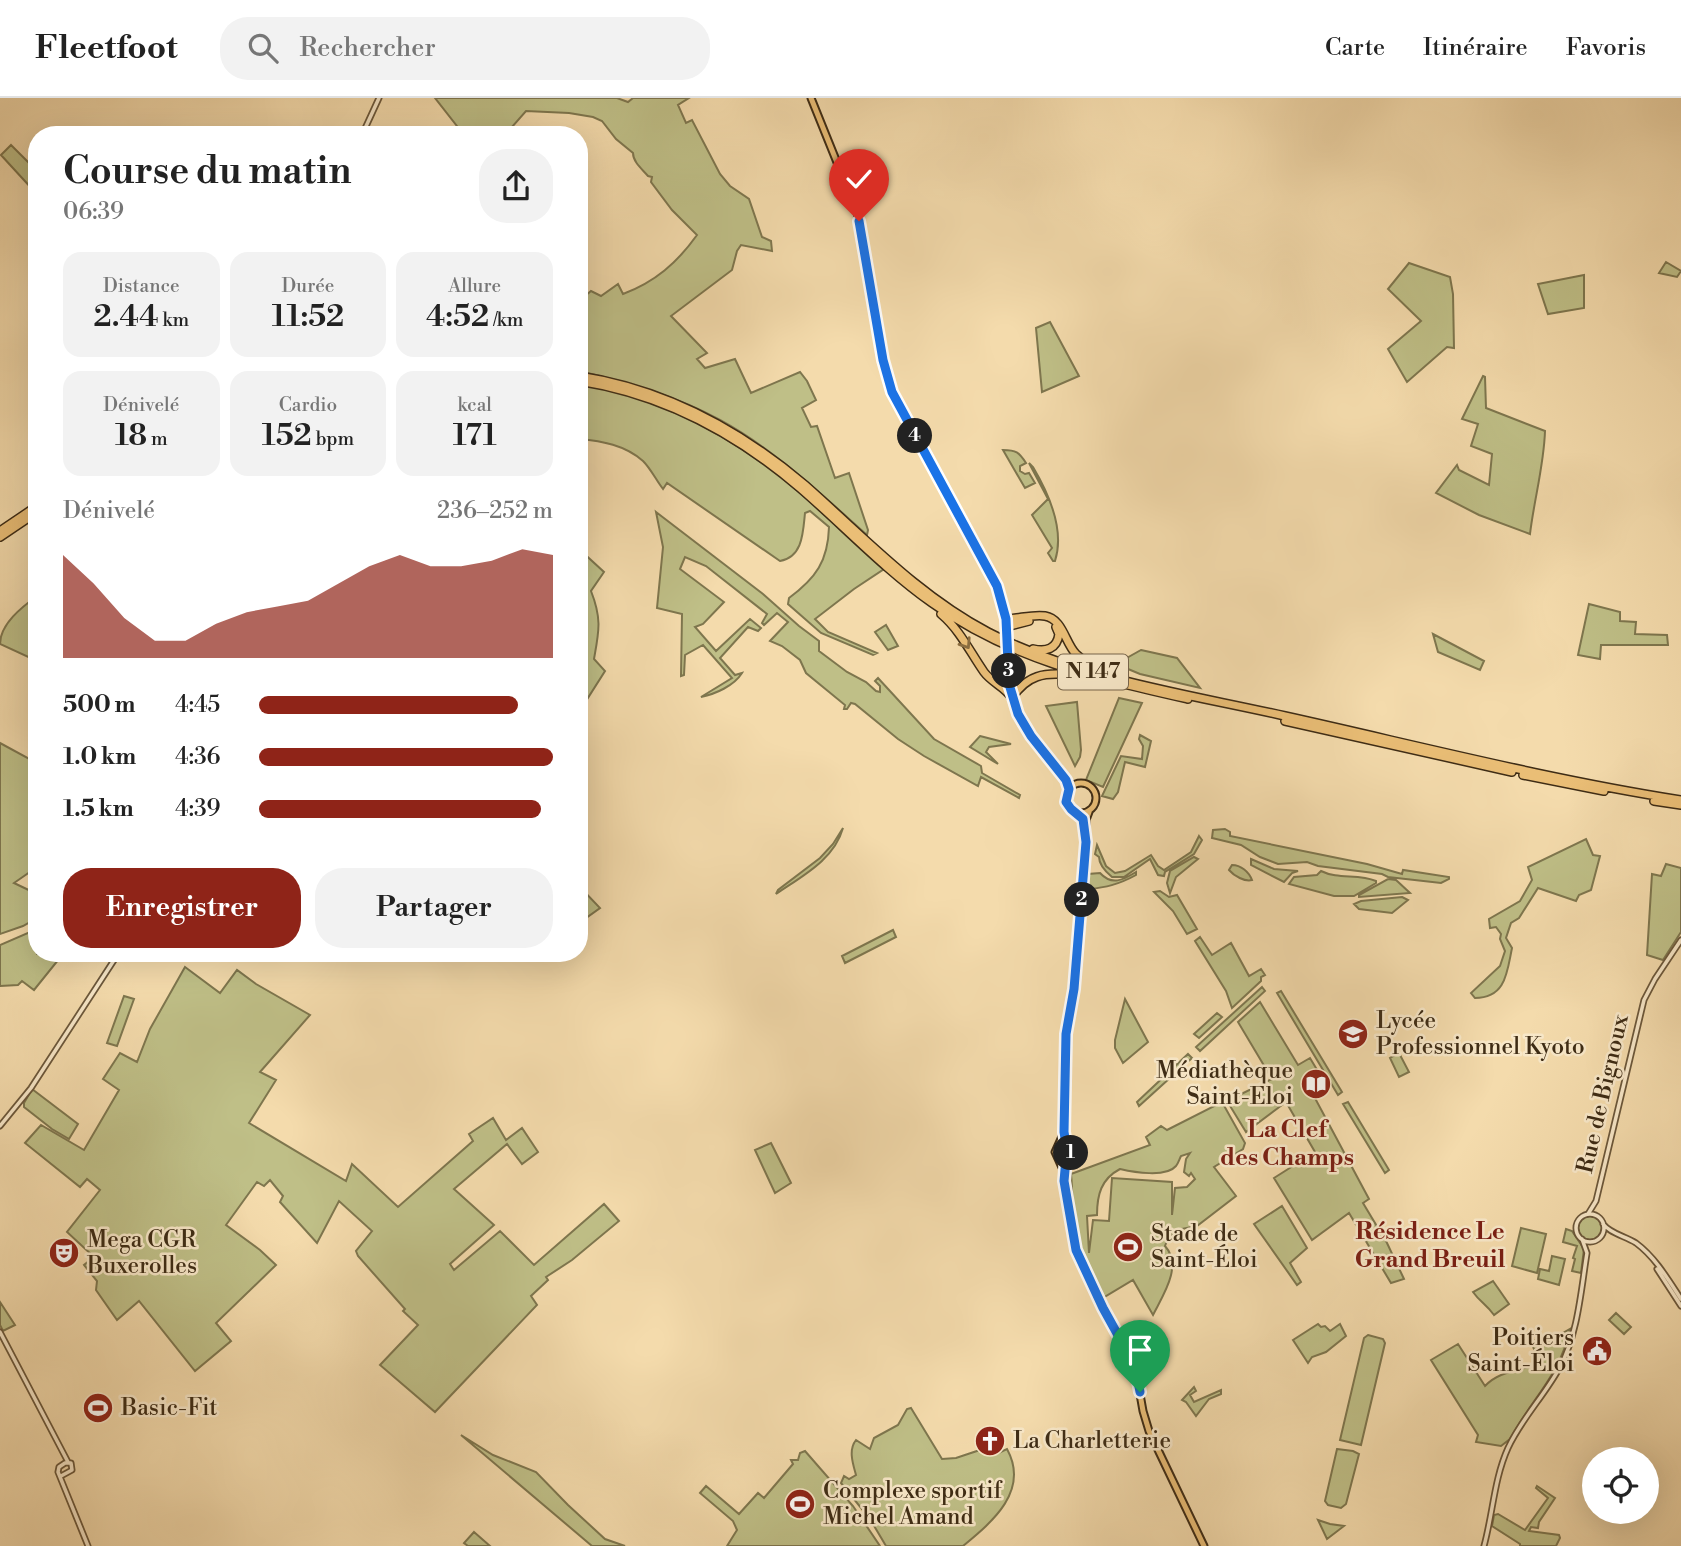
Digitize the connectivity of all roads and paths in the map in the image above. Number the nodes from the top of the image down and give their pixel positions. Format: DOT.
graph roads {
  1 [pos="379,98"];
  2 [pos="811,98"];
  3 [pos="366,126"];
  4 [pos="588,379"];
  5 [pos="588,380"];
  6 [pos="28,512"];
  7 [pos="28,518"];
  8 [pos="0,531"];
  9 [pos="0,537"];
  10 [pos="932,603"];
  11 [pos="1006,626"];
  12 [pos="998,637"];
  13 [pos="1098,678"];
  14 [pos="1129,680"];
  15 [pos="1026,681"];
  16 [pos="1005,685"];
  17 [pos="1012,698"];
  18 [pos="1062,774"];
  19 [pos="1077,784"];
  20 [pos="1069,789"];
  21 [pos="1667,800"];
  22 [pos="1681,803"];
  23 [pos="1089,811"];
  24 [pos="1078,813"];
  25 [pos="1086,826"];
  26 [pos="1681,940"];
  27 [pos="113,962"];
  28 [pos="0,1126"];
  29 [pos="1063,1144"];
  30 [pos="1063,1158"];
  31 [pos="1597,1201"];
  32 [pos="1588,1214"];
  33 [pos="1601,1221"];
  34 [pos="1623,1236"];
  35 [pos="1582,1239"];
  36 [pos="1597,1239"];
  37 [pos="1651,1258"];
  38 [pos="1584,1271"];
  39 [pos="1681,1299"];
  40 [pos="1681,1306"];
  41 [pos="0,1332"];
  42 [pos="68,1462"];
  43 [pos="61,1476"];
  44 [pos="88,1546"];
  45 [pos="1204,1546"];
  46 [pos="1484,1546"];
  1 -- 3 [label="street"];
  2 -- 11 [label="main road"];
  4 -- 12 [label="highway, N 147"];
  5 -- 10 [label="highway, N 147"];
  6 -- 8 [label="highway"];
  7 -- 9 [label="highway"];
  10 -- 13 [label="highway, N 147"];
  10 -- 16 [label="highway, one-way"];
  11 -- 12 [label="highway"];
  11 -- 14 [label="highway"];
  11 -- 16 [label="main road, bridge"];
  12 -- 14 [label="highway, N 147"];
  13 -- 15 [label="highway"];
  13 -- 21 [label="highway, N 147"];
  14 -- 21 [label="highway, N 147"];
  15 -- 16 [label="highway"];
  15 -- 17 [label="highway"];
  16 -- 17 [label="highway"];
  17 -- 18 [label="main road"];
  18 -- 19 [label="main road"];
  18 -- 20 [label="main road"];
  19 -- 20 [label="main road"];
  19 -- 23 [label="main road"];
  20 -- 24 [label="main road"];
  21 -- 22 [label="highway"];
  23 -- 24 [label="main road"];
  23 -- 25 [label="main road"];
  24 -- 25 [label="main road"];
  25 -- 29 [label="main road"];
  26 -- 31 [label="street, Rue de Bignoux"];
  27 -- 28 [label="street"];
  29 -- 30 [label="main road"];
  29 -- 30 [label="main road"];
  30 -- 45 [label="main road"];
  31 -- 32 [label="street, Rue de Bignoux"];
  31 -- 33 [label="street, Rue de Bignoux"];
  32 -- 33 [label="street"];
  32 -- 35 [label="street"];
  33 -- 34 [label="street"];
  33 -- 36 [label="street"];
  34 -- 36 [label="street"];
  34 -- 37 [label="street"];
  35 -- 36 [label="street"];
  35 -- 38 [label="street"];
  36 -- 38 [label="street"];
  37 -- 39 [label="street"];
  37 -- 40 [label="street"];
  38 -- 46 [label="street"];
  41 -- 42 [label="street"];
  42 -- 43 [label="street"];
  42 -- 43 [label="street"];
  43 -- 44 [label="street"];
}
